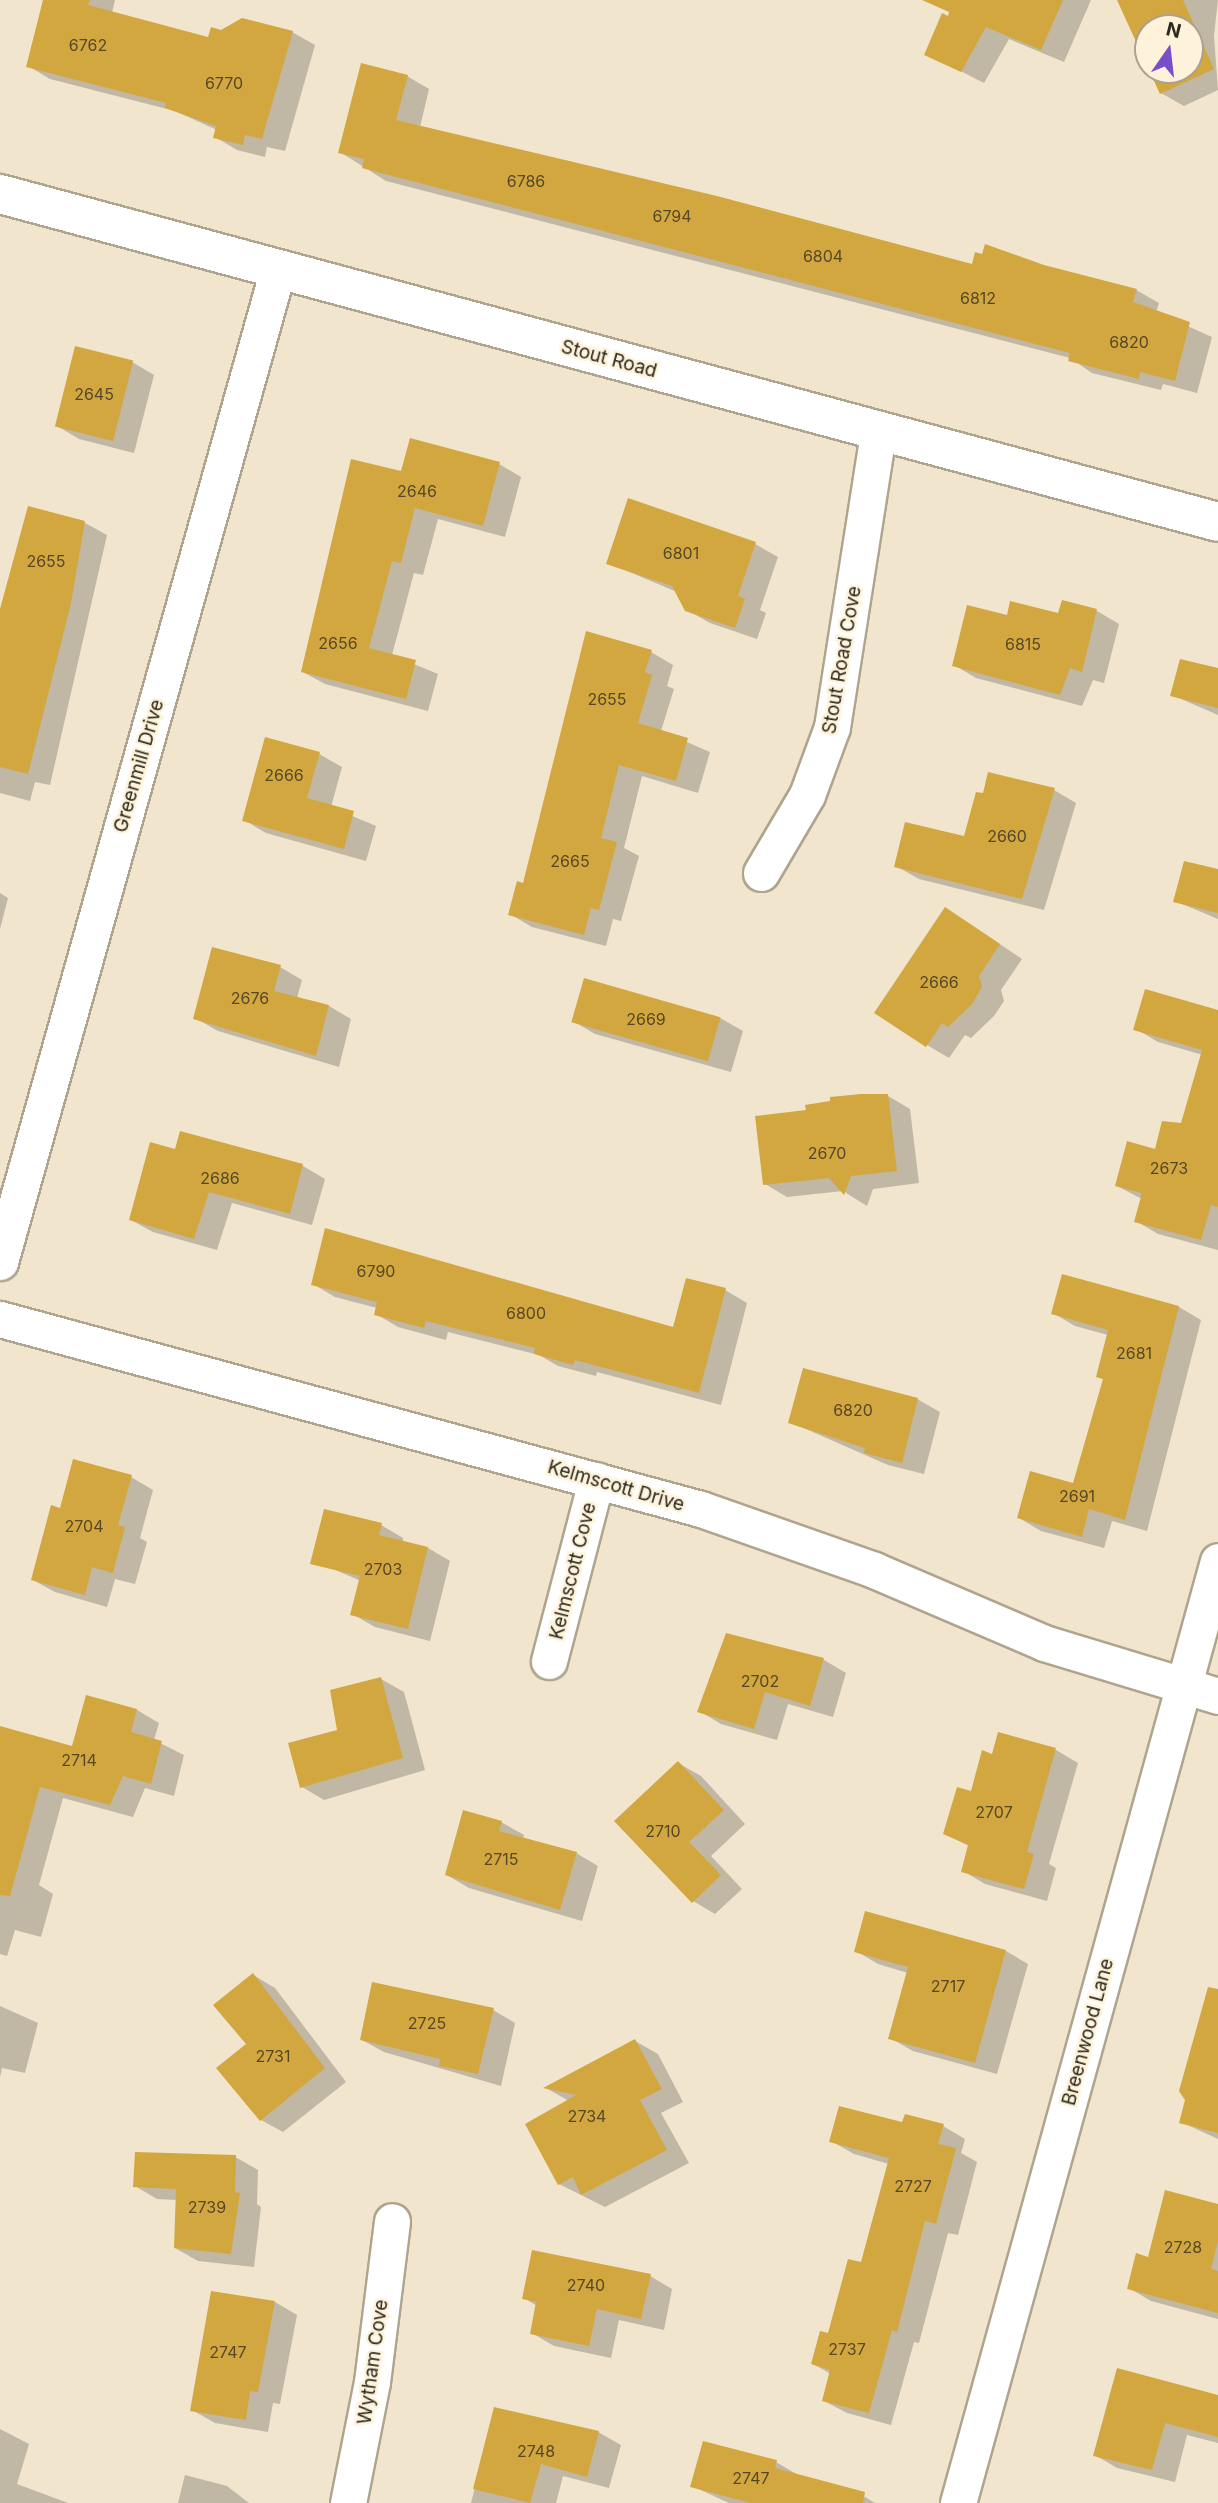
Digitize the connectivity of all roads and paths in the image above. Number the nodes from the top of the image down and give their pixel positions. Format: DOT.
graph roads {
  1 [pos="0,194"];
  2 [pos="278,269"];
  3 [pos="878,432"];
  4 [pos="1218,522"];
  5 [pos="761,873"];
  6 [pos="0,1262"];
  7 [pos="0,1319"];
  8 [pos="596,1480"];
  9 [pos="1218,1561"];
  10 [pos="549,1661"];
  11 [pos="1183,1686"];
  12 [pos="1218,1696"];
  13 [pos="391,2221"];
  14 [pos="348,2503"];
  15 [pos="958,2503"];
  1 -- 2 [label="street, Stout Road"];
  2 -- 3 [label="street, Stout Road"];
  2 -- 6 [label="street, Greenmill Drive"];
  3 -- 4 [label="street, Stout Road"];
  3 -- 5 [label="street, Stout Road Cove"];
  7 -- 8 [label="street, Kelmscott Drive"];
  8 -- 10 [label="street, Kelmscott Cove"];
  8 -- 11 [label="street, Kelmscott Drive"];
  9 -- 11 [label="street, Breenwood Lane"];
  11 -- 12 [label="street, Kelmscott Drive"];
  11 -- 15 [label="street, Breenwood Lane"];
  13 -- 14 [label="street, Wytham Cove"];
}
